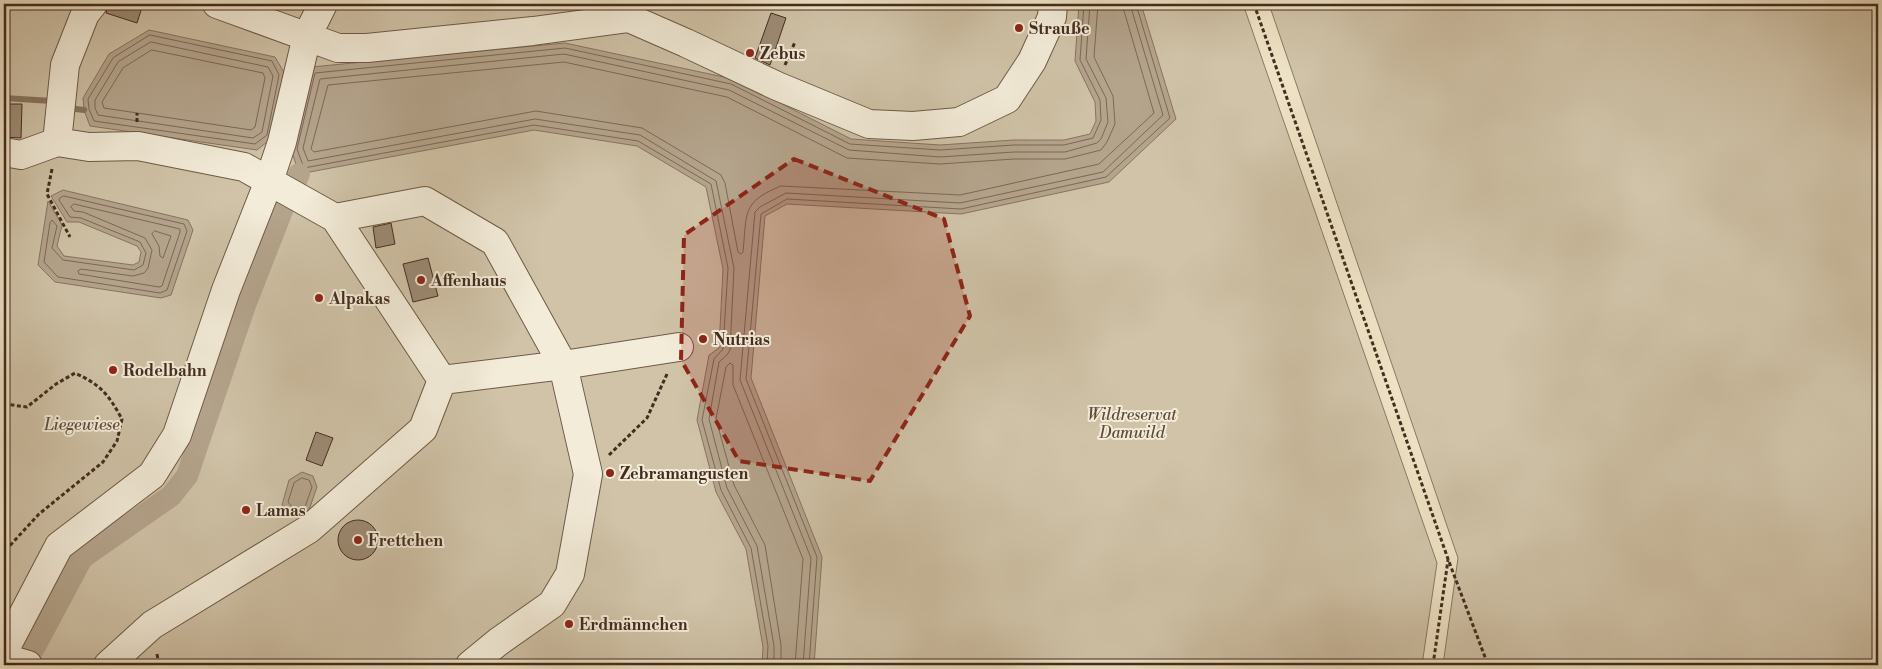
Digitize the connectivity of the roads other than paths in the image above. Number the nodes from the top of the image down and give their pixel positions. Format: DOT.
graph roads {
  1 [pos="93,4"];
  2 [pos="217,4"];
  3 [pos="323,4"];
  4 [pos="1053,4"];
  5 [pos="307,36"];
  6 [pos="57,142"];
  7 [pos="4,152"];
  8 [pos="269,181"];
  9 [pos="335,218"];
  10 [pos="679,347"];
  11 [pos="563,365"];
  12 [pos="442,380"];
  13 [pos="4,651"];
  14 [pos="4,659"];
  15 [pos="9,665"];
  16 [pos="28,665"];
  17 [pos="108,665"];
  18 [pos="470,665"];
  1 -- 6 [label="lane"];
  2 -- 5 [label="lane"];
  3 -- 5 [label="lane"];
  4 -- 5 [label="lane"];
  5 -- 8 [label="lane"];
  6 -- 7 [label="lane"];
  6 -- 8 [label="lane"];
  8 -- 9 [label="lane"];
  8 -- 13 [label="lane"];
  9 -- 11 [label="lane"];
  9 -- 12 [label="lane"];
  10 -- 11 [label="lane"];
  11 -- 12 [label="lane"];
  11 -- 18 [label="lane"];
  12 -- 17 [label="lane"];
  14 -- 15 [label="lane"];
  14 -- 16 [label="lane"];
}
